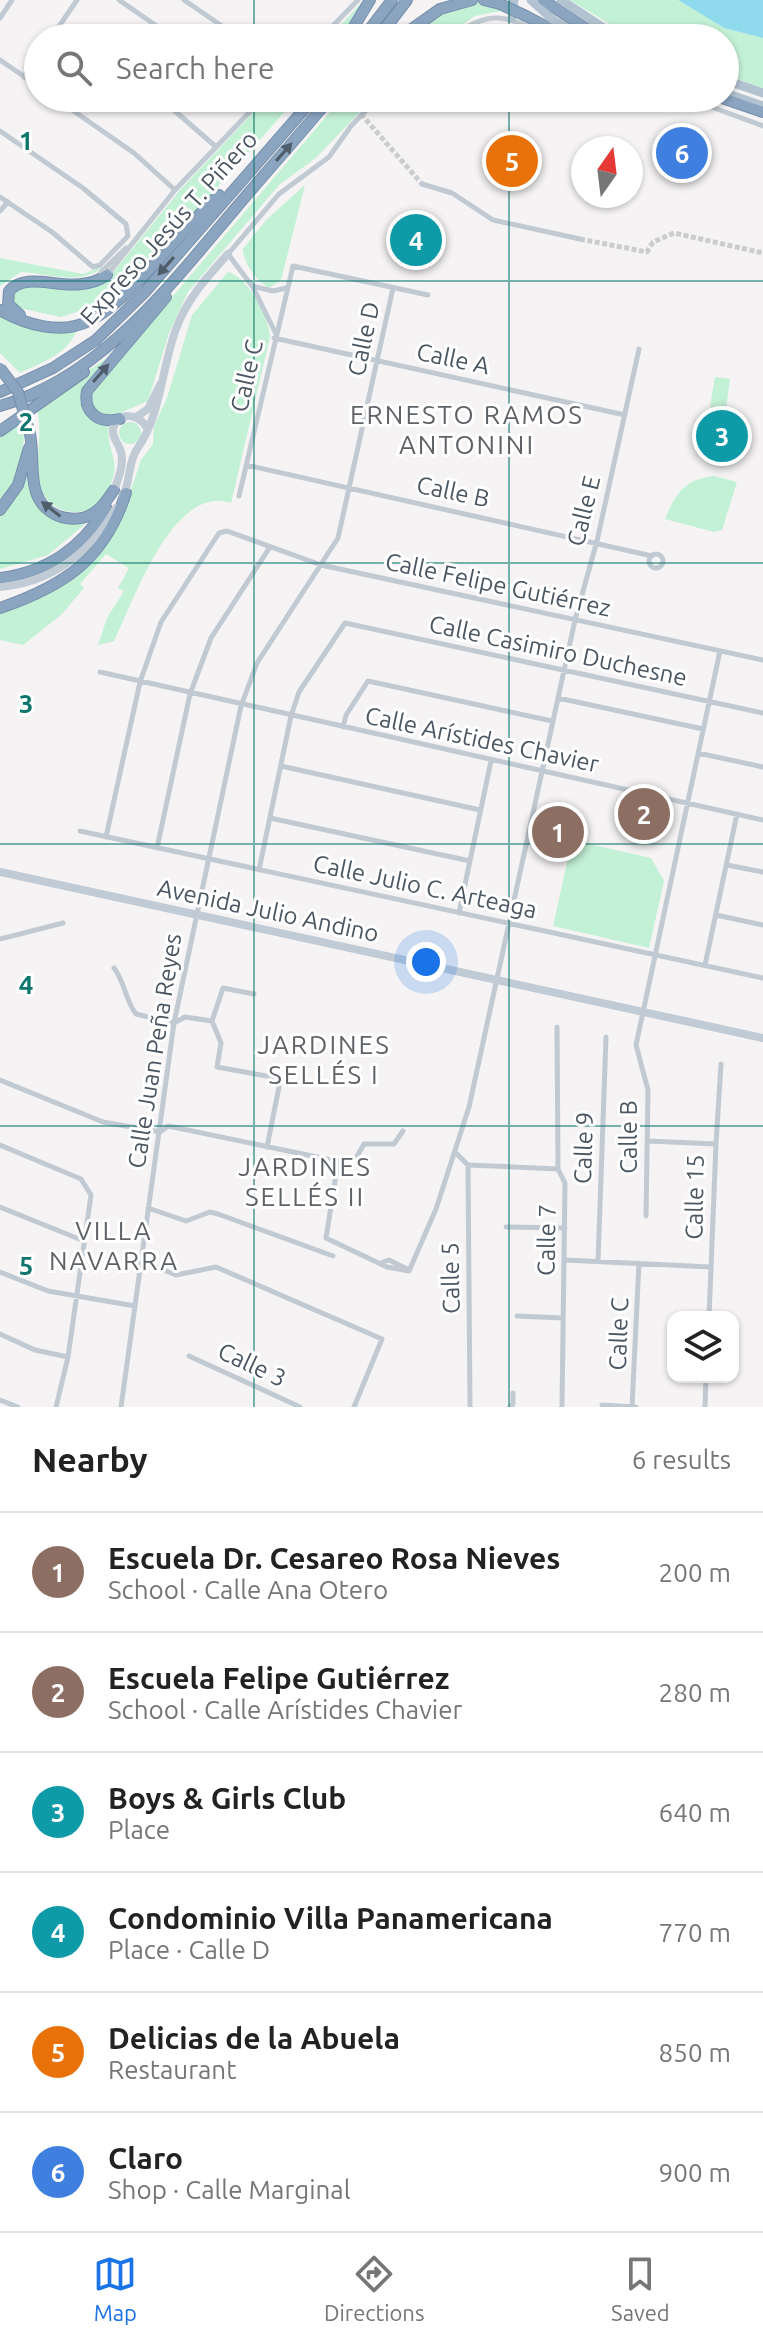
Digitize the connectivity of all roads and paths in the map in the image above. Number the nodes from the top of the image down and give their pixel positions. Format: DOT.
graph roads {
  1 [pos="12,0"];
  2 [pos="77,0"];
  3 [pos="119,0"];
  4 [pos="184,0"];
  5 [pos="358,0"];
  6 [pos="370,0"];
  7 [pos="392,0"];
  8 [pos="407,0"];
  9 [pos="472,0"];
  10 [pos="484,0"];
  11 [pos="514,0"];
  12 [pos="531,0"];
  13 [pos="543,0"];
  14 [pos="561,0"];
  15 [pos="0,18"];
  16 [pos="512,18"];
  17 [pos="61,24"];
  18 [pos="154,24"];
  19 [pos="219,24"];
  20 [pos="335,24"];
  21 [pos="355,24"];
  22 [pos="374,24"];
  23 [pos="389,24"];
  24 [pos="419,24"];
  25 [pos="476,24"];
  26 [pos="523,24"];
  27 [pos="541,24"];
  28 [pos="560,24"];
  29 [pos="579,24"];
  30 [pos="598,24"];
  31 [pos="0,60"];
  32 [pos="24,77"];
  33 [pos="739,85"];
  34 [pos="761,93"];
  35 [pos="739,101"];
  36 [pos="763,109"];
  37 [pos="75,112"];
  38 [pos="176,112"];
  39 [pos="248,112"];
  40 [pos="301,112"];
  41 [pos="318,112"];
  42 [pos="364,112"];
  43 [pos="725,112"];
  44 [pos="763,126"];
  45 [pos="0,131"];
  46 [pos="215,146"];
  47 [pos="253,165"];
  48 [pos="422,184"];
  49 [pos="175,190"];
  50 [pos="0,197"];
  51 [pos="8,202"];
  52 [pos="0,211"];
  53 [pos="580,239"];
  54 [pos="228,254"];
  55 [pos="189,262"];
  56 [pos="100,271"];
  57 [pos="252,286"];
  58 [pos="286,288"];
  59 [pos="393,288"];
  60 [pos="127,290"];
  61 [pos="0,291"];
  62 [pos="428,295"];
  63 [pos="0,310"];
  64 [pos="275,336"];
  65 [pos="116,339"];
  66 [pos="639,349"];
  67 [pos="377,361"];
  68 [pos="0,368"];
  69 [pos="162,381"];
  70 [pos="0,392"];
  71 [pos="0,406"];
  72 [pos="625,415"];
  73 [pos="136,417"];
  74 [pos="120,419"];
  75 [pos="147,428"];
  76 [pos="0,431"];
  77 [pos="30,434"];
  78 [pos="119,447"];
  79 [pos="137,450"];
  80 [pos="246,465"];
  81 [pos="350,487"];
  82 [pos="114,490"];
  83 [pos="126,493"];
  84 [pos="239,496"];
  85 [pos="0,510"];
  86 [pos="338,538"];
  87 [pos="597,541"];
  88 [pos="270,547"];
  89 [pos="652,556"];
  90 [pos="321,565"];
  91 [pos="0,578"];
  92 [pos="0,587"];
  93 [pos="0,608"];
  94 [pos="575,620"];
  95 [pos="720,651"];
  96 [pos="763,660"];
  97 [pos="564,670"];
  98 [pos="100,672"];
  99 [pos="140,682"];
  100 [pos="190,694"];
  101 [pos="558,698"];
  102 [pos="709,702"];
  103 [pos="241,706"];
  104 [pos="763,713"];
  105 [pos="291,716"];
  106 [pos="552,721"];
  107 [pos="343,727"];
  108 [pos="703,729"];
  109 [pos="698,753"];
  110 [pos="491,761"];
  111 [pos="281,766"];
  112 [pos="763,767"];
  113 [pos="542,772"];
  114 [pos="687,803"];
  115 [pos="480,810"];
  116 [pos="737,814"];
  117 [pos="270,818"];
  118 [pos="763,820"];
  119 [pos="80,831"];
  120 [pos="106,837"];
  121 [pos="157,848"];
  122 [pos="208,859"];
  123 [pos="470,861"];
  124 [pos="727,865"];
  125 [pos="259,870"];
  126 [pos="0,872"];
  127 [pos="763,872"];
  128 [pos="459,913"];
  129 [pos="195,915"];
  130 [pos="716,915"];
  131 [pos="63,923"];
  132 [pos="509,924"];
  133 [pos="763,925"];
  134 [pos="0,939"];
  135 [pos="654,954"];
  136 [pos="705,965"];
  137 [pos="114,968"];
  138 [pos="763,978"];
  139 [pos="497,981"];
  140 [pos="254,994"];
  141 [pos="643,1012"];
  142 [pos="212,1021"];
  143 [pos="174,1023"];
  144 [pos="557,1027"];
  145 [pos="606,1037"];
  146 [pos="763,1038"];
  147 [pos="721,1064"];
  148 [pos="0,1080"];
  149 [pos="403,1131"];
  150 [pos="160,1132"];
  151 [pos="648,1141"];
  152 [pos="716,1144"];
  153 [pos="0,1145"];
  154 [pos="267,1147"];
  155 [pos="456,1153"];
  156 [pos="338,1162"];
  157 [pos="468,1165"];
  158 [pos="558,1169"];
  159 [pos="0,1207"];
  160 [pos="148,1208"];
  161 [pos="646,1216"];
  162 [pos="506,1227"];
  163 [pos="565,1228"];
  164 [pos="84,1241"];
  165 [pos="333,1256"];
  166 [pos="565,1260"];
  167 [pos="141,1261"];
  168 [pos="598,1261"];
  169 [pos="639,1263"];
  170 [pos="711,1267"];
  171 [pos="0,1272"];
  172 [pos="76,1298"];
  173 [pos="135,1306"];
  174 [pos="709,1311"];
  175 [pos="517,1316"];
  176 [pos="563,1318"];
  177 [pos="0,1334"];
  178 [pos="189,1356"];
  179 [pos="68,1357"];
  180 [pos="706,1383"];
  181 [pos="513,1393"];
  182 [pos="0,1400"];
  183 [pos="602,1405"];
  184 [pos="18,1407"];
  185 [pos="56,1407"];
  186 [pos="121,1407"];
  187 [pos="300,1407"];
  188 [pos="354,1407"];
  189 [pos="470,1407"];
  190 [pos="510,1407"];
  191 [pos="562,1407"];
  192 [pos="634,1407"];
  193 [pos="705,1407"];
  1 -- 15 [label="street"];
  2 -- 17 [label="street"];
  3 -- 18 [label="street"];
  4 -- 19 [label="street"];
  5 -- 20 [label="street"];
  6 -- 21 [label="highway"];
  7 -- 22 [label="highway"];
  8 -- 23 [label="highway"];
  9 -- 24 [label="highway"];
  10 -- 27 [label="highway, bridge"];
  11 -- 16 [label="main road"];
  12 -- 28 [label="main road"];
  13 -- 29 [label="highway"];
  14 -- 30 [label="main road"];
  16 -- 25 [label="street"];
  16 -- 26 [label="street"];
  31 -- 32 [label="street"];
  33 -- 34 [label="main road"];
  35 -- 36 [label="highway"];
  37 -- 49 [label="street"];
  38 -- 46 [label="street"];
  39 -- 46 [label="street"];
  40 -- 47 [label="highway, Expreso Jesús T. Piñero"];
  55 -- 41 [label="highway, Expreso Jesús T. Piñero, one-way"];
  42 -- 54 [label="street"];
  43 -- 44 [label="street"];
  45 -- 56 [label="street"];
  46 -- 49 [label="street"];
  47 -- 60 [label="highway"];
  47 -- 70 [label="highway, Expreso Jesús T. Piñero, one-way"];
  48 -- 53 [label="street"];
  49 -- 56 [label="street"];
  50 -- 51 [label="street"];
  51 -- 52 [label="street"];
  51 -- 56 [label="street"];
  54 -- 57 [label="street"];
  54 -- 69 [label="street"];
  55 -- 65 [label="highway, Expreso Jesús T. Piñero"];
  74 -- 55 [label="highway, one-way"];
  56 -- 60 [label="highway"];
  56 -- 61 [label="highway"];
  57 -- 58 [label="street"];
  57 -- 64 [label="street"];
  58 -- 59 [label="street, Calle C"];
  58 -- 64 [label="street, Calle C"];
  59 -- 62 [label="street"];
  59 -- 67 [label="street, Calle D"];
  60 -- 63 [label="highway"];
  64 -- 67 [label="street, Calle A"];
  64 -- 80 [label="street, Calle C"];
  65 -- 71 [label="highway, Expreso Jesús T. Piñero"];
  65 -- 76 [label="highway"];
  66 -- 72 [label="street, Calle E"];
  67 -- 72 [label="street, Calle A"];
  67 -- 81 [label="street, Calle D"];
  68 -- 77 [label="highway, bridge"];
  69 -- 73 [label="street"];
  69 -- 75 [label="street"];
  72 -- 87 [label="street, Calle E"];
  73 -- 74 [label="street"];
  73 -- 75 [label="street"];
  74 -- 78 [label="street"];
  75 -- 79 [label="street"];
  82 -- 77 [label="highway, one-way"];
  77 -- 85 [label="highway"];
  78 -- 79 [label="street"];
  78 -- 82 [label="street"];
  79 -- 83 [label="street"];
  80 -- 81 [label="street, Calle B"];
  80 -- 84 [label="street, Calle C"];
  81 -- 86 [label="street, Calle D"];
  81 -- 87 [label="street, Calle B"];
  82 -- 91 [label="highway"];
  83 -- 92 [label="street"];
  83 -- 93 [label="highway"];
  86 -- 90 [label="street, Calle Juan Peña Reyes"];
  87 -- 89 [label="street, Calle B"];
  87 -- 94 [label="street, Calle E"];
  88 -- 90 [label="street, Calle Felipe Gutiérrez"];
  88 -- 99 [label="street, Calle Felipe Gutiérrez"];
  88 -- 100 [label="street"];
  90 -- 94 [label="street, Calle Felipe Gutiérrez"];
  90 -- 103 [label="street, Calle Juan Peña Reyes"];
  94 -- 95 [label="street, Calle Felipe Gutiérrez"];
  94 -- 97 [label="street, Calle E"];
  95 -- 96 [label="street, Calle Felipe Gutiérrez"];
  95 -- 102 [label="street, Calle B"];
  97 -- 101 [label="street, Calle E"];
  97 -- 102 [label="street, Calle Casimiro Duchesne"];
  97 -- 105 [label="street, Calle Casimiro Duchesne"];
  98 -- 99 [label="street, Calle Arístides Chavier"];
  99 -- 100 [label="street, Calle Arístides Chavier"];
  99 -- 120 [label="street"];
  100 -- 103 [label="street, Calle Arístides Chavier"];
  100 -- 121 [label="street"];
  101 -- 106 [label="street, Calle E"];
  101 -- 108 [label="street"];
  102 -- 104 [label="street, Calle Casimiro Duchesne"];
  102 -- 108 [label="street, Calle B"];
  103 -- 105 [label="street, Calle Arístides Chavier"];
  103 -- 122 [label="street, Calle Juan Peña Reyes"];
  105 -- 107 [label="street, Calle Arístides Chavier"];
  105 -- 111 [label="street"];
  106 -- 107 [label="street"];
  106 -- 113 [label="street, Calle E"];
  107 -- 110 [label="street, Calle Arístides Chavier"];
  108 -- 109 [label="street, Calle B"];
  109 -- 112 [label="street"];
  109 -- 114 [label="street, Calle B"];
  110 -- 113 [label="street, Calle Arístides Chavier"];
  110 -- 115 [label="street"];
  111 -- 115 [label="street"];
  111 -- 117 [label="street"];
  113 -- 114 [label="street, Calle Arístides Chavier"];
  113 -- 132 [label="street, Calle E"];
  114 -- 116 [label="street, Calle Arístides Chavier"];
  114 -- 135 [label="street, Calle B"];
  115 -- 123 [label="street"];
  116 -- 118 [label="street, Calle Arístides Chavier"];
  116 -- 124 [label="street"];
  117 -- 123 [label="street"];
  117 -- 125 [label="street"];
  119 -- 120 [label="street, Calle Julio C. Arteaga"];
  120 -- 121 [label="street, Calle Julio C. Arteaga"];
  121 -- 122 [label="street, Calle Julio C. Arteaga"];
  122 -- 125 [label="street, Calle Julio C. Arteaga"];
  122 -- 129 [label="street, Calle Juan Peña Reyes"];
  123 -- 128 [label="street"];
  124 -- 127 [label="street"];
  124 -- 130 [label="street"];
  125 -- 128 [label="street, Calle Julio C. Arteaga"];
  126 -- 129 [label="street, Avenida Julio Andino"];
  128 -- 132 [label="street, Calle Julio C. Arteaga"];
  129 -- 139 [label="street, Avenida Julio Andino"];
  129 -- 143 [label="street, Calle Juan Peña Reyes"];
  130 -- 133 [label="street"];
  130 -- 136 [label="street"];
  131 -- 134 [label="street"];
  132 -- 135 [label="street, Calle Julio C. Arteaga"];
  132 -- 139 [label="street, Calle E"];
  135 -- 136 [label="street, Calle Julio C. Arteaga"];
  135 -- 141 [label="street, Calle B"];
  136 -- 138 [label="street, Calle Julio C. Arteaga"];
  137 -- 143 [label="street"];
  139 -- 141 [label="street, Avenida Julio Andino"];
  139 -- 155 [label="street, Calle E"];
  140 -- 142 [label="street"];
  141 -- 146 [label="street, Avenida Julio Andino"];
  141 -- 151 [label="street, Calle B"];
  142 -- 143 [label="street"];
  142 -- 154 [label="street"];
  143 -- 150 [label="street, Calle Juan Peña Reyes"];
  144 -- 158 [label="street, Calle 7"];
  145 -- 168 [label="street, Calle 9"];
  147 -- 152 [label="street"];
  148 -- 150 [label="street"];
  149 -- 156 [label="street"];
  150 -- 154 [label="street"];
  150 -- 160 [label="street, Calle Juan Peña Reyes"];
  151 -- 152 [label="street, Calle 15"];
  151 -- 161 [label="street, Calle B"];
  152 -- 170 [label="street, Calle 15"];
  153 -- 164 [label="street"];
  154 -- 156 [label="street"];
  155 -- 156 [label="street, Calle E"];
  155 -- 157 [label="street"];
  157 -- 158 [label="street"];
  157 -- 189 [label="street, Calle 5"];
  158 -- 163 [label="street, Calle 7"];
  159 -- 164 [label="street"];
  160 -- 165 [label="street"];
  160 -- 167 [label="street, Calle Juan Peña Reyes"];
  162 -- 163 [label="street"];
  163 -- 166 [label="street, Calle 7"];
  164 -- 172 [label="street"];
  166 -- 168 [label="street"];
  166 -- 176 [label="street, Calle 7"];
  167 -- 173 [label="street, Calle Juan Peña Reyes"];
  167 -- 188 [label="street"];
  168 -- 169 [label="street"];
  169 -- 170 [label="street"];
  169 -- 192 [label="street, Calle C"];
  170 -- 174 [label="street, Calle 15"];
  171 -- 172 [label="street"];
  172 -- 173 [label="street"];
  172 -- 179 [label="street"];
  173 -- 186 [label="street, Calle Juan Peña Reyes"];
  175 -- 176 [label="street"];
  176 -- 191 [label="street, Calle 7"];
  177 -- 179 [label="street"];
  178 -- 187 [label="street, Calle 3"];
  179 -- 185 [label="street"];
  180 -- 193 [label="street"];
  181 -- 190 [label="street"];
  182 -- 184 [label="street"];
  183 -- 192 [label="street"];
}
